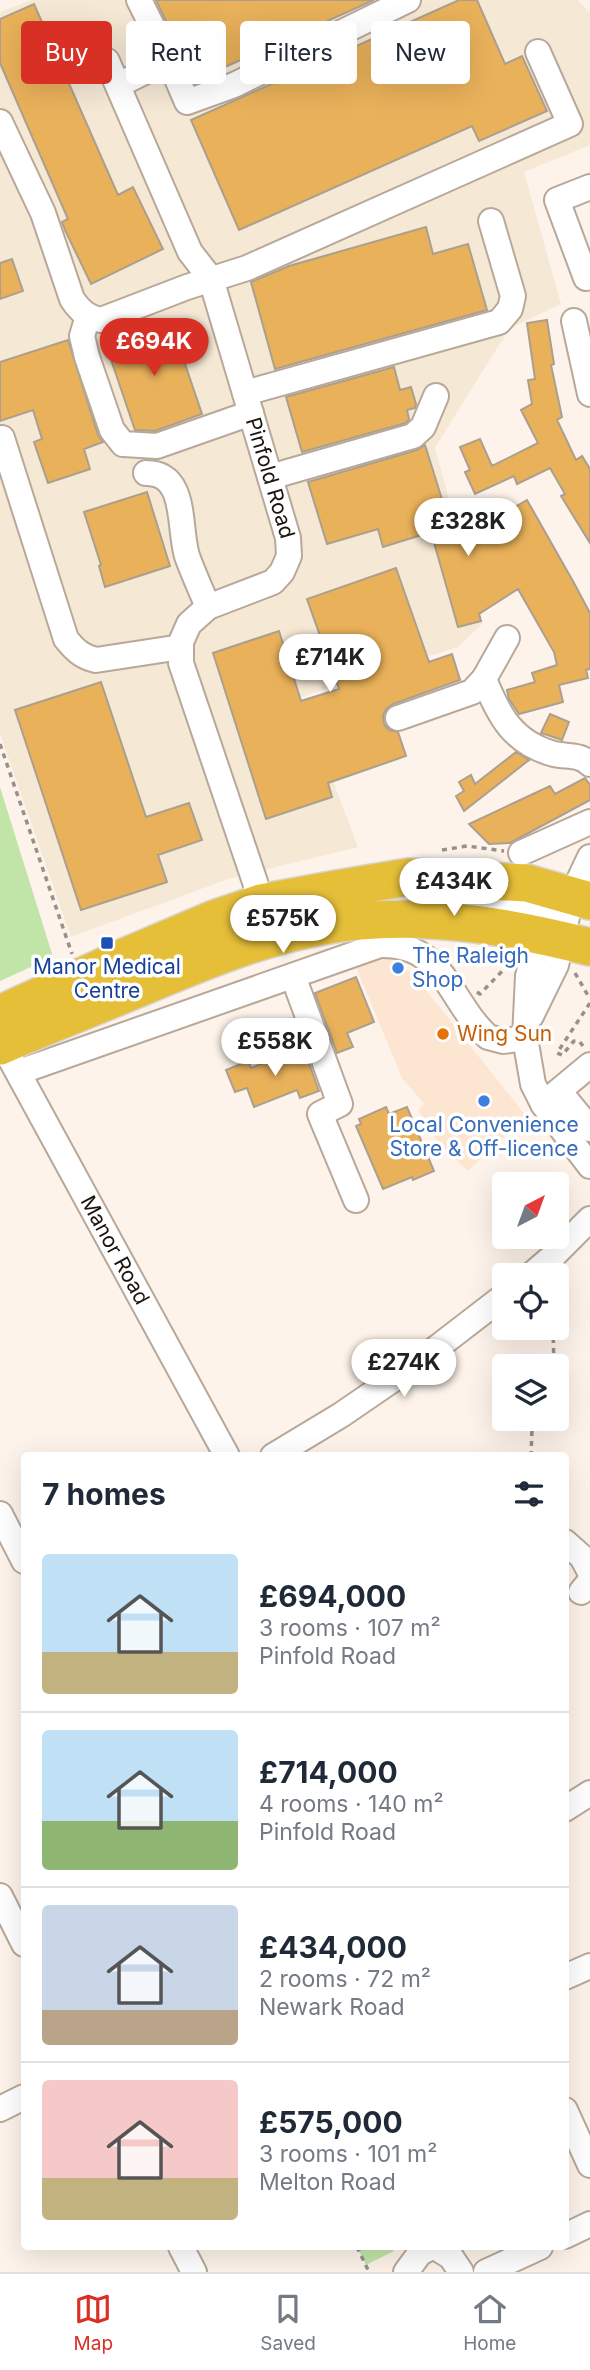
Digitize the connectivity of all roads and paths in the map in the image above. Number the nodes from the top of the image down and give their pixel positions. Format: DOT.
graph roads {
  1 [pos="139,0"];
  2 [pos="408,0"];
  3 [pos="150,21"];
  4 [pos="538,52"];
  5 [pos="112,72"];
  6 [pos="126,81"];
  7 [pos="179,84"];
  8 [pos="118,85"];
  9 [pos="0,122"];
  10 [pos="7,155"];
  11 [pos="590,187"];
  12 [pos="491,221"];
  13 [pos="590,277"];
  14 [pos="211,279"];
  15 [pos="88,316"];
  16 [pos="574,321"];
  17 [pos="590,394"];
  18 [pos="436,396"];
  19 [pos="248,403"];
  20 [pos="2,438"];
  21 [pos="146,473"];
  22 [pos="270,477"];
  23 [pos="208,607"];
  24 [pos="507,638"];
  25 [pos="181,647"];
  26 [pos="484,678"];
  27 [pos="398,718"];
  28 [pos="0,744"];
  29 [pos="590,764"];
  30 [pos="590,822"];
  31 [pos="590,857"];
  32 [pos="524,868"];
  33 [pos="261,903"];
  34 [pos="360,903"];
  35 [pos="572,929"];
  36 [pos="269,938"];
  37 [pos="72,957"];
  38 [pos="513,960"];
  39 [pos="293,976"];
  40 [pos="449,988"];
  41 [pos="590,1001"];
  42 [pos="525,1031"];
  43 [pos="574,1041"];
  44 [pos="4,1044"];
  45 [pos="590,1065"];
  46 [pos="551,1098"];
  47 [pos="590,1129"];
  48 [pos="590,1166"];
  49 [pos="356,1200"];
  50 [pos="590,1219"];
  51 [pos="545,1263"];
  52 [pos="492,1305"];
  53 [pos="532,1431"];
  54 [pos="225,1452"];
  55 [pos="280,1452"];
  56 [pos="531,1452"];
  57 [pos="0,1514"];
  58 [pos="569,1546"];
  59 [pos="21,1555"];
  60 [pos="587,1582"];
  61 [pos="590,1793"];
  62 [pos="569,1806"];
  63 [pos="3,1910"];
  64 [pos="21,1939"];
  65 [pos="590,1966"];
  66 [pos="569,1975"];
  67 [pos="21,2098"];
  68 [pos="0,2109"];
  69 [pos="569,2119"];
  70 [pos="590,2165"];
  71 [pos="590,2224"];
  72 [pos="569,2234"];
  73 [pos="183,2250"];
  74 [pos="358,2250"];
  75 [pos="426,2250"];
  76 [pos="438,2250"];
  77 [pos="534,2250"];
  78 [pos="194,2272"];
  79 [pos="369,2272"];
  80 [pos="406,2272"];
  81 [pos="461,2272"];
  82 [pos="486,2272"];
  1 -- 3 [label="street"];
  2 -- 7 [label="street"];
  4 -- 14 [label="street"];
  5 -- 8 [label="street, Pinfold Road"];
  6 -- 8 [label="street"];
  8 -- 14 [label="street, Pinfold Road"];
  9 -- 10 [label="street"];
  10 -- 15 [label="street"];
  11 -- 13 [label="street"];
  12 -- 19 [label="street"];
  14 -- 15 [label="street"];
  14 -- 19 [label="street, Pinfold Road"];
  15 -- 19 [label="street"];
  16 -- 17 [label="street"];
  18 -- 22 [label="street"];
  19 -- 22 [label="street, Pinfold Road"];
  20 -- 25 [label="street"];
  21 -- 23 [label="street"];
  22 -- 23 [label="street, Pinfold Road"];
  23 -- 25 [label="street, Pinfold Road"];
  24 -- 26 [label="street"];
  25 -- 33 [label="street"];
  26 -- 27 [label="street"];
  26 -- 29 [label="street"];
  28 -- 37 [label="path"];
  30 -- 32 [label="street"];
  31 -- 35 [label="street"];
  32 -- 34 [label="highway"];
  32 -- 35 [label="highway"];
  33 -- 34 [label="highway"];
  33 -- 36 [label="street"];
  33 -- 44 [label="highway"];
  34 -- 35 [label="highway"];
  34 -- 36 [label="highway"];
  35 -- 41 [label="path"];
  35 -- 42 [label="street"];
  36 -- 44 [label="highway"];
  38 -- 40 [label="path"];
  39 -- 40 [label="street"];
  39 -- 44 [label="street"];
  39 -- 49 [label="street"];
  40 -- 42 [label="street"];
  41 -- 43 [label="path"];
  42 -- 46 [label="street"];
  44 -- 54 [label="street, Manor Road"];
  45 -- 46 [label="street"];
  46 -- 47 [label="street"];
  46 -- 48 [label="street"];
  50 -- 51 [label="street"];
  52 -- 55 [label="street"];
  53 -- 56 [label="path"];
  57 -- 59 [label="street"];
  58 -- 60 [label="street"];
  61 -- 62 [label="street"];
  63 -- 64 [label="street"];
  65 -- 66 [label="street"];
  67 -- 68 [label="street"];
  69 -- 70 [label="street"];
  71 -- 72 [label="street"];
  73 -- 78 [label="street"];
  74 -- 79 [label="path"];
  75 -- 80 [label="street"];
  76 -- 81 [label="street"];
  77 -- 82 [label="street"];
}
